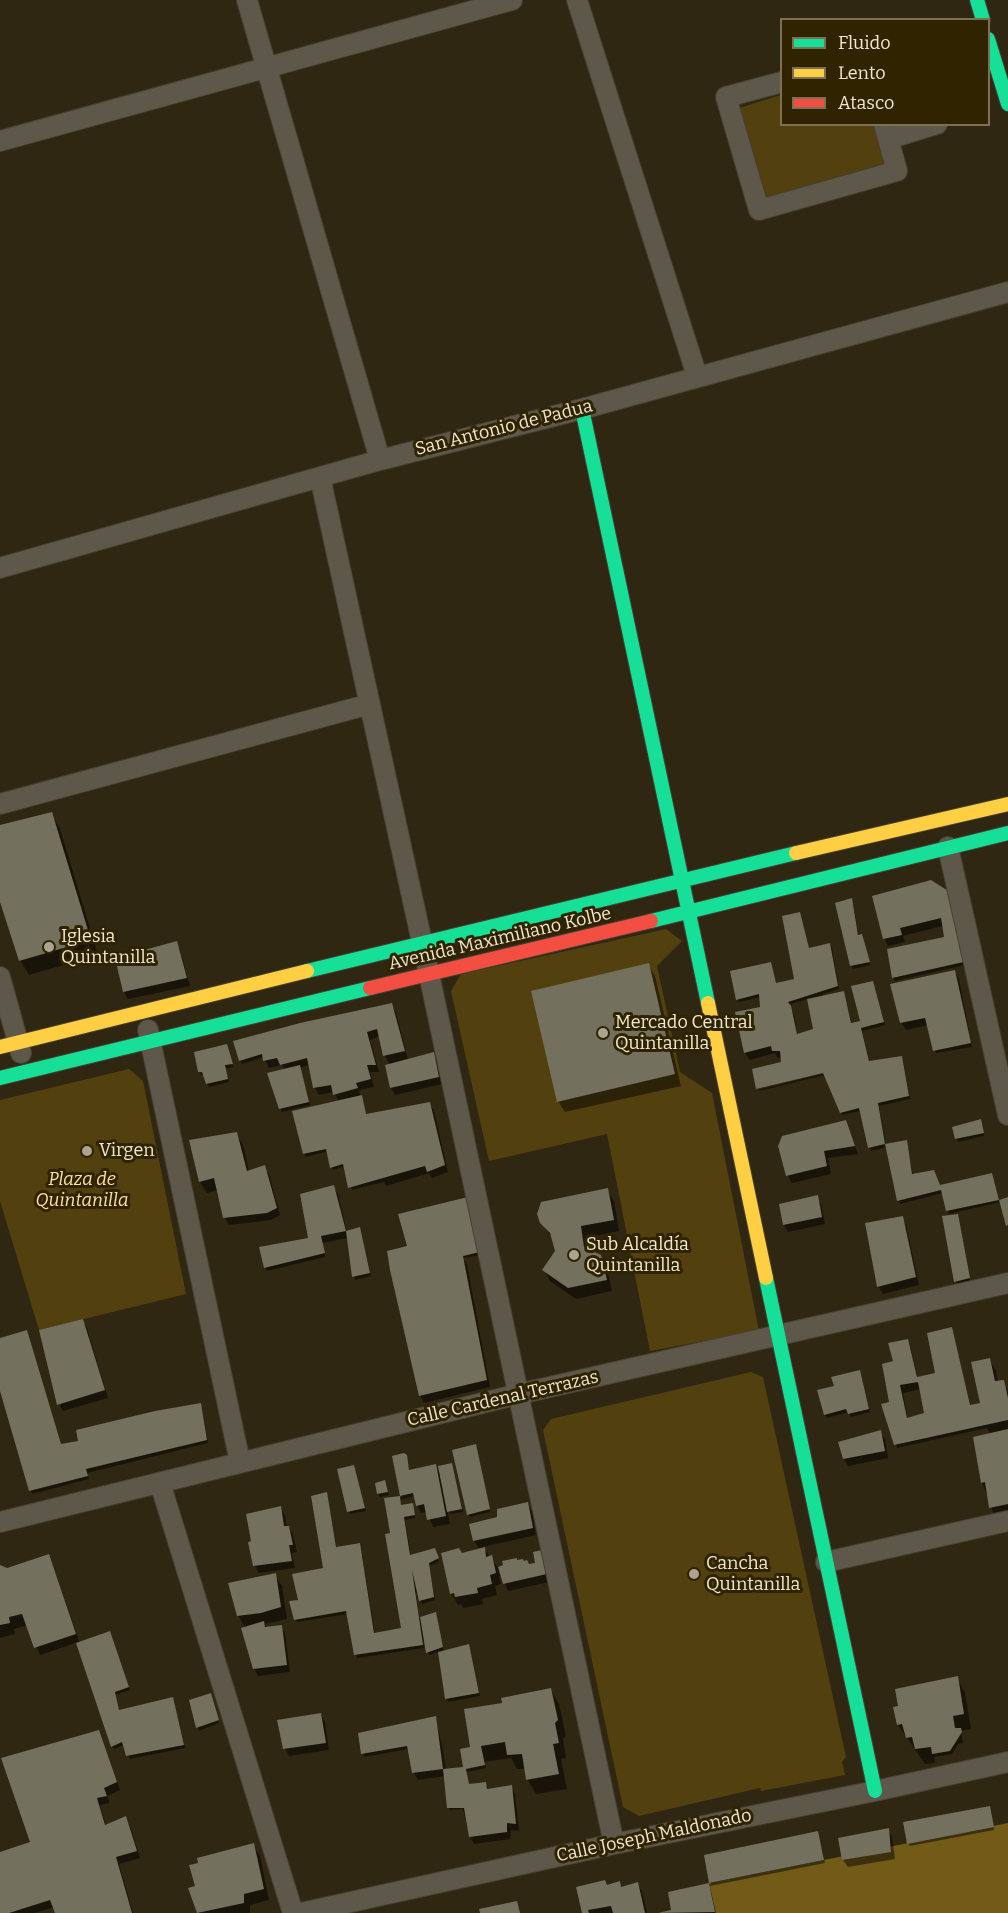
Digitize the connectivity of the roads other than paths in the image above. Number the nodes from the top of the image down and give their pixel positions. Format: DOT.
graph roads {
  1 [pos="247,0"];
  2 [pos="512,0"];
  3 [pos="577,0"];
  4 [pos="977,0"];
  5 [pos="982,18"];
  6 [pos="990,46"];
  7 [pos="266,67"];
  8 [pos="780,83"];
  9 [pos="1008,104"];
  10 [pos="990,108"];
  11 [pos="924,126"];
  12 [pos="886,132"];
  13 [pos="0,141"];
  14 [pos="1008,292"];
  15 [pos="697,376"];
  16 [pos="582,409"];
  17 [pos="380,460"];
  18 [pos="321,477"];
  19 [pos="0,568"];
  20 [pos="370,704"];
  21 [pos="0,804"];
  22 [pos="1008,804"];
  23 [pos="1008,833"];
  24 [pos="948,847"];
  25 [pos="682,879"];
  26 [pos="689,912"];
  27 [pos="423,943"];
  28 [pos="429,974"];
  29 [pos="0,977"];
  30 [pos="144,1012"];
  31 [pos="150,1040"];
  32 [pos="9,1044"];
  33 [pos="26,1072"];
  34 [pos="0,1078"];
  35 [pos="1008,1115"];
  36 [pos="1008,1283"];
  37 [pos="778,1335"];
  38 [pos="519,1394"];
  39 [pos="240,1462"];
  40 [pos="160,1483"];
  41 [pos="1008,1521"];
  42 [pos="0,1522"];
  43 [pos="826,1562"];
  44 [pos="1008,1762"];
  45 [pos="874,1791"];
  46 [pos="614,1844"];
  47 [pos="293,1913"];
  48 [pos="301,1913"];
  1 -- 7 [label="street"];
  2 -- 7 [label="street"];
  3 -- 15 [label="street"];
  4 -- 5 [label="main road"];
  6 -- 9 [label="main road"];
  7 -- 13 [label="street"];
  7 -- 17 [label="street"];
  8 -- 12 [label="street"];
  9 -- 10 [label="street"];
  11 -- 12 [label="street"];
  14 -- 15 [label="street, San Antonio de Padua"];
  15 -- 16 [label="street, San Antonio de Padua"];
  16 -- 17 [label="street, San Antonio de Padua"];
  16 -- 25 [label="main road"];
  17 -- 18 [label="street, San Antonio de Padua"];
  18 -- 19 [label="street, San Antonio de Padua"];
  18 -- 20 [label="street"];
  20 -- 21 [label="street"];
  20 -- 27 [label="street"];
  22 -- 25 [label="main road, Avenida Maximiliano Kolbe"];
  23 -- 24 [label="main road, Avenida Maximiliano Kolbe"];
  24 -- 26 [label="main road, Avenida Maximiliano Kolbe"];
  24 -- 35 [label="street"];
  25 -- 26 [label="main road"];
  25 -- 27 [label="main road, Avenida Maximiliano Kolbe"];
  26 -- 28 [label="main road, Avenida Maximiliano Kolbe"];
  26 -- 37 [label="main road"];
  27 -- 28 [label="street"];
  27 -- 30 [label="main road, Avenida Maximiliano Kolbe"];
  28 -- 31 [label="main road, Avenida Maximiliano Kolbe"];
  28 -- 38 [label="street"];
  29 -- 32 [label="street"];
  30 -- 31 [label="street"];
  30 -- 32 [label="main road, Avenida Maximiliano Kolbe"];
  31 -- 33 [label="main road, Avenida Maximiliano Kolbe"];
  31 -- 39 [label="street"];
  32 -- 33 [label="street"];
  33 -- 34 [label="main road, Avenida Maximiliano Kolbe"];
  36 -- 37 [label="street, Calle Cardenal Terrazas"];
  37 -- 38 [label="street, Calle Cardenal Terrazas"];
  37 -- 43 [label="main road"];
  38 -- 39 [label="street, Calle Cardenal Terrazas"];
  38 -- 46 [label="street"];
  39 -- 40 [label="street, Calle Cardenal Terrazas"];
  40 -- 42 [label="street, Calle Cardenal Terrazas"];
  40 -- 47 [label="street"];
  41 -- 43 [label="street"];
  43 -- 45 [label="main road"];
  44 -- 45 [label="street, Calle Joseph Maldonado"];
  45 -- 46 [label="street, Calle Joseph Maldonado"];
  46 -- 48 [label="street, Calle Joseph Maldonado"];
}
